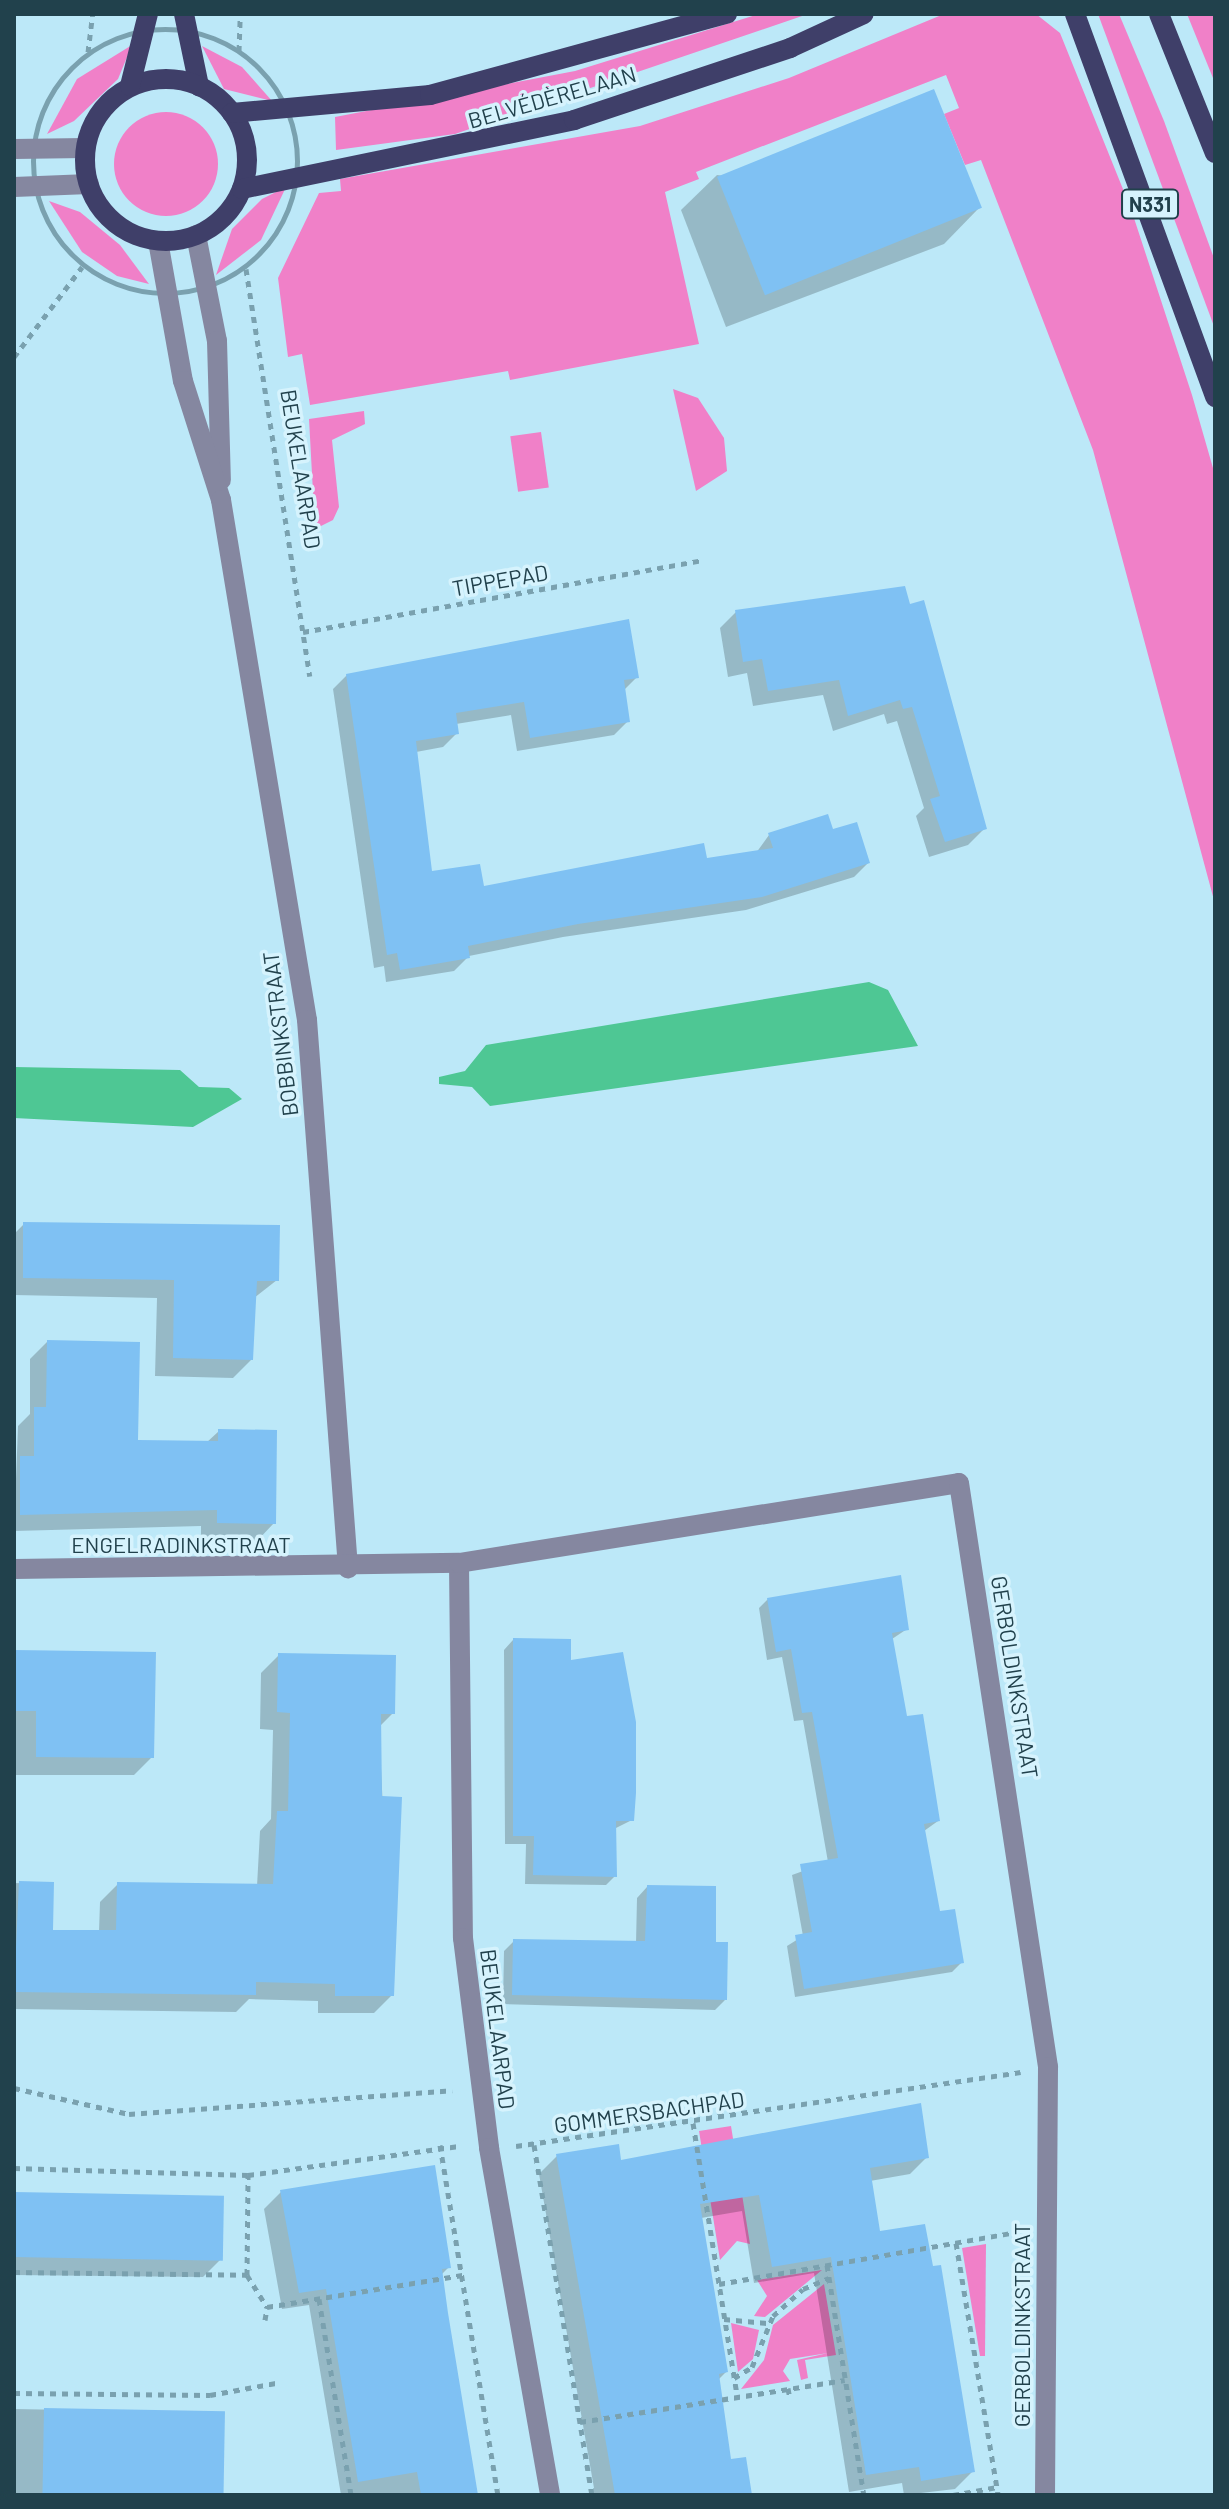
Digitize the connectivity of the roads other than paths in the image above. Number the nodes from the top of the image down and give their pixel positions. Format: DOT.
graph roads {
  1 [pos="727,14"];
  2 [pos="864,14"];
  3 [pos="1075,14"];
  4 [pos="1159,14"];
  5 [pos="184,21"];
  6 [pos="148,22"];
  7 [pos="130,86"];
  8 [pos="199,86"];
  9 [pos="232,113"];
  10 [pos="24,148"];
  11 [pos="85,148"];
  12 [pos="1215,153"];
  13 [pos="89,184"];
  14 [pos="24,186"];
  15 [pos="242,189"];
  16 [pos="196,235"];
  17 [pos="158,241"];
  18 [pos="1215,397"];
  19 [pos="221,500"];
  20 [pos="459,1563"];
  21 [pos="348,1568"];
  22 [pos="14,1569"];
  23 [pos="550,2495"];
  24 [pos="1045,2495"];
  1 -- 9 [label="main road, BELVÉDÈRELAAN"];
  2 -- 15 [label="main road, BELVÉDÈRELAAN"];
  3 -- 18 [label="main road, N331"];
  4 -- 12 [label="main road"];
  5 -- 8 [label="main road"];
  6 -- 7 [label="main road"];
  7 -- 8 [label="main road"];
  7 -- 11 [label="main road"];
  8 -- 9 [label="main road"];
  9 -- 15 [label="main road"];
  10 -- 11 [label="street"];
  11 -- 13 [label="main road"];
  13 -- 14 [label="street"];
  13 -- 17 [label="main road"];
  15 -- 16 [label="main road"];
  16 -- 17 [label="main road"];
  16 -- 19 [label="street, BOBBINKSTRAAT"];
  17 -- 19 [label="street, BOBBINKSTRAAT"];
  19 -- 21 [label="street, BOBBINKSTRAAT"];
  20 -- 21 [label="street, GERBOLDINKSTRAAT"];
  20 -- 23 [label="street, BEUKELAARPAD"];
  20 -- 24 [label="street, GERBOLDINKSTRAAT"];
  21 -- 22 [label="street, ENGELRADINKSTRAAT"];
}
